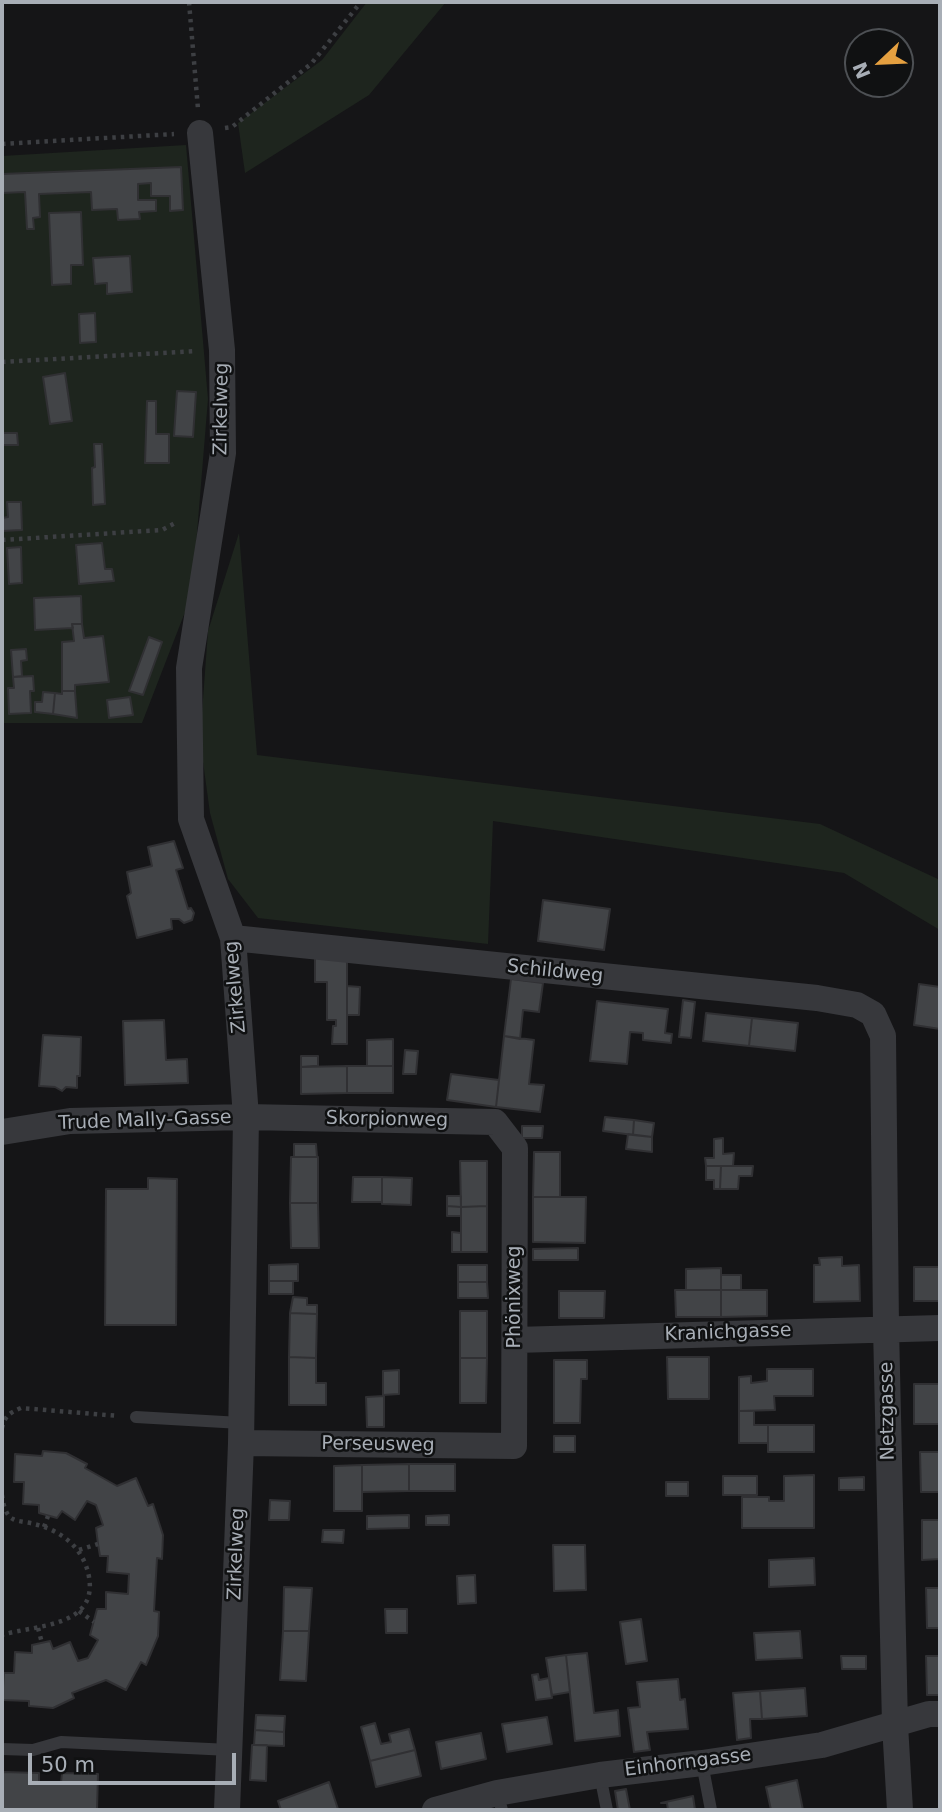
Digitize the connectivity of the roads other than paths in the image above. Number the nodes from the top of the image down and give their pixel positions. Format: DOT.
graph roads {
  1 [pos="200,133"];
  2 [pos="233,938"];
  3 [pos="873,1014"];
  4 [pos="246,1117"];
  5 [pos="2,1132"];
  6 [pos="515,1148"];
  7 [pos="886,1327"];
  8 [pos="940,1328"];
  9 [pos="515,1340"];
  10 [pos="136,1417"];
  11 [pos="241,1433"];
  12 [pos="514,1446"];
  13 [pos="940,1714"];
  14 [pos="895,1725"];
  15 [pos="2,1748"];
  16 [pos="230,1750"];
  17 [pos="702,1763"];
  18 [pos="600,1775"];
  19 [pos="499,1802"];
  20 [pos="228,1810"];
  21 [pos="435,1810"];
  22 [pos="607,1810"];
  23 [pos="711,1810"];
  24 [pos="900,1810"];
  1 -- 2 [label="street, Zirkelweg"];
  2 -- 3 [label="street, Schildweg"];
  2 -- 4 [label="street, Zirkelweg"];
  3 -- 7 [label="street, Netzgasse"];
  4 -- 5 [label="street, Trude Mally-Gasse"];
  4 -- 6 [label="street, Skorpionweg"];
  4 -- 11 [label="street, Zirkelweg"];
  6 -- 9 [label="street, Phönixweg"];
  7 -- 8 [label="street, Kranichgasse"];
  7 -- 9 [label="street, Kranichgasse"];
  7 -- 14 [label="street, Netzgasse"];
  9 -- 12 [label="street, Phönixweg"];
  10 -- 11 [label="lane"];
  11 -- 12 [label="street, Perseusweg"];
  11 -- 16 [label="street, Zirkelweg"];
  13 -- 14 [label="street, Einhorngasse"];
  14 -- 17 [label="street, Einhorngasse"];
  14 -- 24 [label="street, Netzgasse"];
  15 -- 16 [label="lane"];
  16 -- 20 [label="street, Zirkelweg"];
  17 -- 18 [label="street, Einhorngasse"];
  17 -- 23 [label="lane"];
  18 -- 19 [label="street, Einhorngasse"];
  18 -- 22 [label="lane"];
  19 -- 21 [label="street, Einhorngasse"];
}
